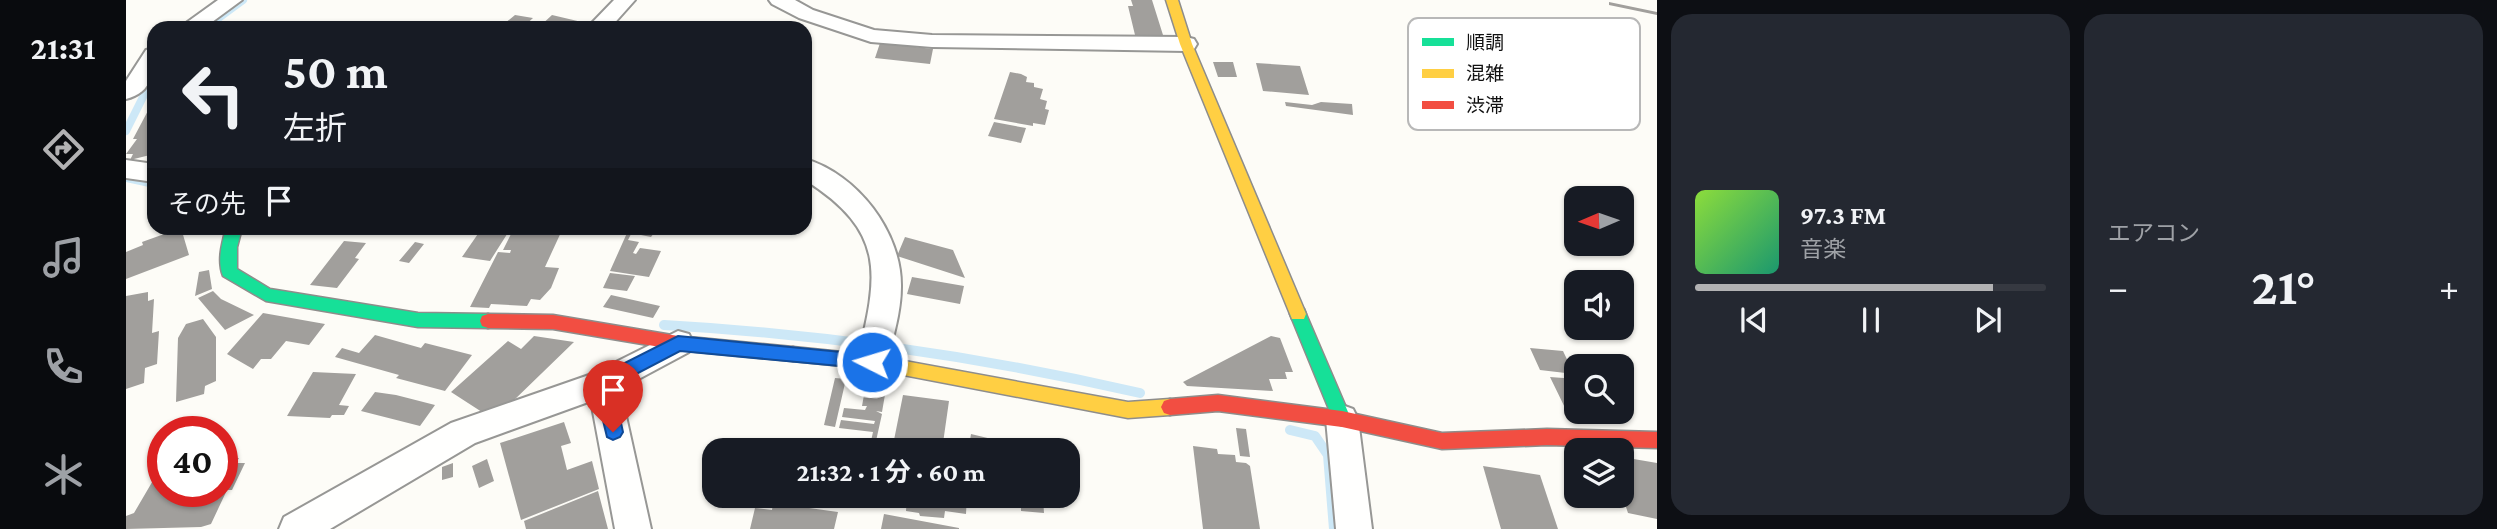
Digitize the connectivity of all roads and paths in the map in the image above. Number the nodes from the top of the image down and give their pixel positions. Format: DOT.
graph roads {
  1 [pos="232,0"];
  2 [pos="625,0"];
  3 [pos="779,0"];
  4 [pos="1172,0"];
  5 [pos="200,21"];
  6 [pos="605,21"];
  7 [pos="1186,44"];
  8 [pos="147,67"];
  9 [pos="126,92"];
  10 [pos="126,169"];
  11 [pos="812,171"];
  12 [pos="147,172"];
  13 [pos="232,235"];
  14 [pos="678,343"];
  15 [pos="872,362"];
  16 [pos="603,383"];
  17 [pos="1342,419"];
  18 [pos="1657,440"];
  19 [pos="298,529"];
  20 [pos="633,529"];
  21 [pos="1354,529"];
  1 -- 5 [label="street"];
  2 -- 6 [label="street"];
  3 -- 7 [label="street"];
  4 -- 7 [label="street"];
  7 -- 17 [label="street"];
  8 -- 9 [label="street"];
  10 -- 12 [label="street"];
  11 -- 15 [label="street"];
  13 -- 14 [label="street"];
  14 -- 15 [label="street"];
  14 -- 16 [label="street"];
  15 -- 17 [label="street"];
  16 -- 19 [label="street"];
  16 -- 20 [label="street"];
  17 -- 18 [label="street"];
  17 -- 21 [label="street"];
}
